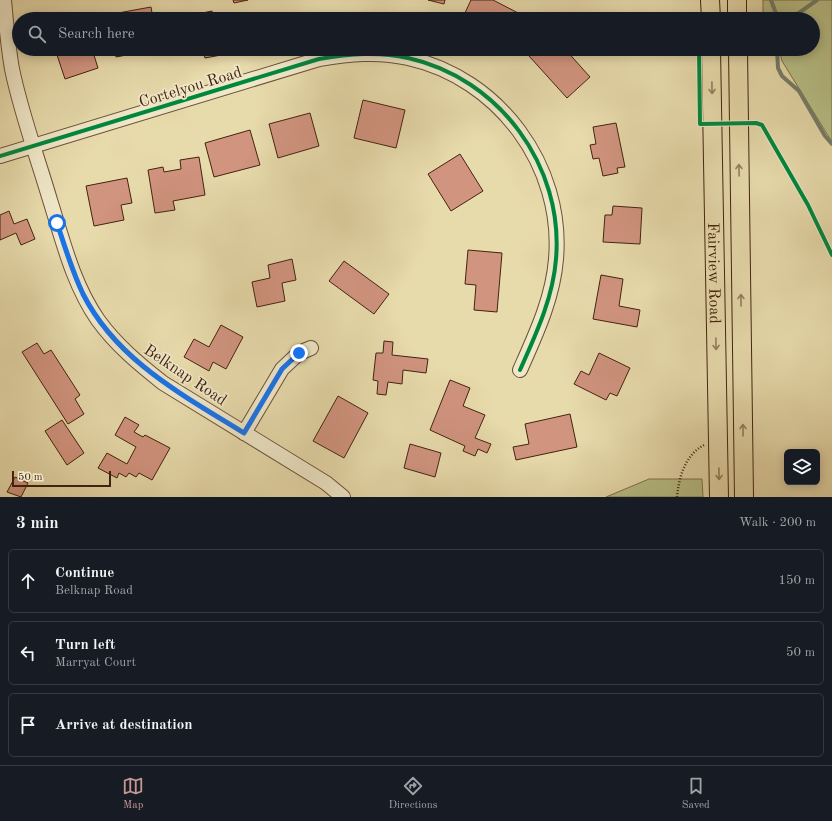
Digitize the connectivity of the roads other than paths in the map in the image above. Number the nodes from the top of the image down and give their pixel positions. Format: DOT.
graph roads {
  1 [pos="4,0"];
  2 [pos="710,0"];
  3 [pos="737,0"];
  4 [pos="711,12"];
  5 [pos="737,12"];
  6 [pos="336,56"];
  7 [pos="393,56"];
  8 [pos="711,56"];
  9 [pos="738,56"];
  10 [pos="34,146"];
  11 [pos="0,156"];
  12 [pos="311,348"];
  13 [pos="520,370"];
  14 [pos="244,433"];
  15 [pos="343,497"];
  16 [pos="719,497"];
  17 [pos="744,497"];
  1 -- 10 [label="street, Belknap Road"];
  2 -- 4 [label="main road"];
  3 -- 5 [label="main road"];
  6 -- 10 [label="street, Cortelyou Road"];
  7 -- 13 [label="street, Cortelyou Road"];
  8 -- 16 [label="main road, Fairview Road, one-way"];
  17 -- 9 [label="main road, Fairview Road, one-way"];
  10 -- 11 [label="street, Cortelyou Road"];
  10 -- 14 [label="street, Belknap Road"];
  12 -- 14 [label="street"];
  14 -- 15 [label="street, Belknap Road"];
}
